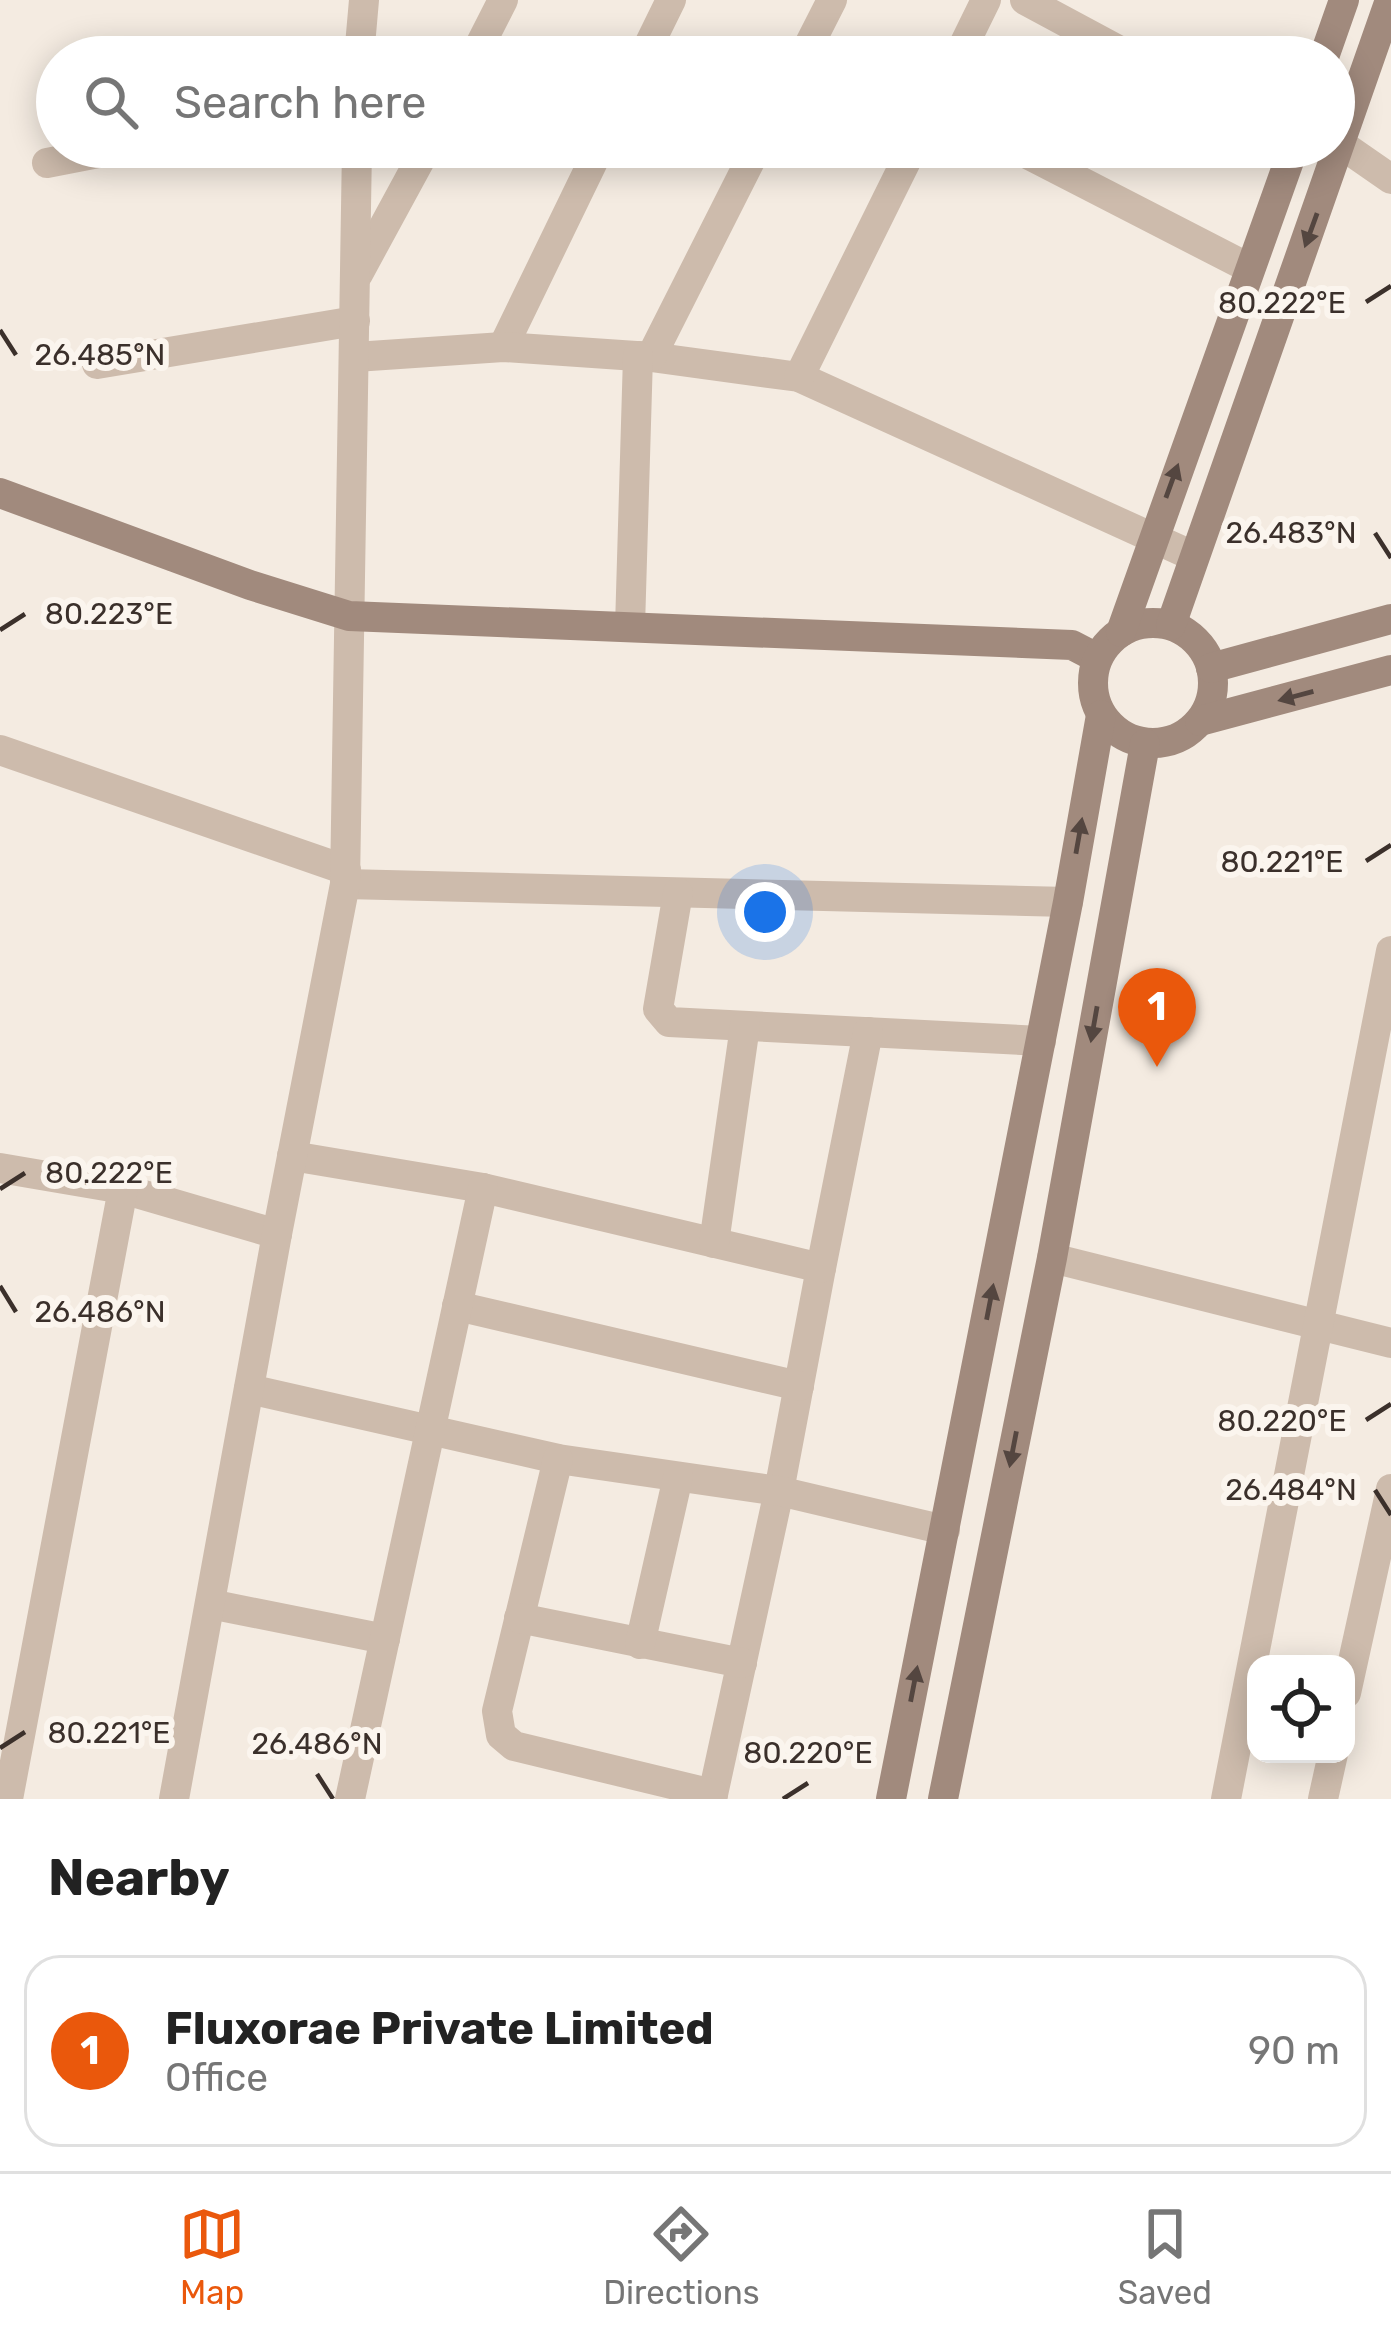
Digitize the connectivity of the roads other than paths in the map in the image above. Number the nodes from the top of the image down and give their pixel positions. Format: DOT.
graph roads {
  1 [pos="364,0"];
  2 [pos="503,0"];
  3 [pos="671,0"];
  4 [pos="832,0"];
  5 [pos="986,0"];
  6 [pos="1025,0"];
  7 [pos="1344,0"];
  8 [pos="1390,0"];
  9 [pos="359,36"];
  10 [pos="485,36"];
  11 [pos="653,36"];
  12 [pos="814,36"];
  13 [pos="968,36"];
  14 [pos="1092,36"];
  15 [pos="1331,36"];
  16 [pos="1355,106"];
  17 [pos="1355,154"];
  18 [pos="357,168"];
  19 [pos="416,168"];
  20 [pos="590,168"];
  21 [pos="746,168"];
  22 [pos="904,168"];
  23 [pos="1055,168"];
  24 [pos="1286,168"];
  25 [pos="1334,168"];
  26 [pos="1391,179"];
  27 [pos="1250,268"];
  28 [pos="356,279"];
  29 [pos="355,321"];
  30 [pos="503,347"];
  31 [pos="644,356"];
  32 [pos="355,357"];
  33 [pos="97,364"];
  34 [pos="799,377"];
  35 [pos="0,493"];
  36 [pos="1152,537"];
  37 [pos="1193,556"];
  38 [pos="349,616"];
  39 [pos="1391,620"];
  40 [pos="1171,626"];
  41 [pos="630,627"];
  42 [pos="1120,632"];
  43 [pos="1097,658"];
  44 [pos="1211,668"];
  45 [pos="1391,670"];
  46 [pos="1101,715"];
  47 [pos="1201,721"];
  48 [pos="1145,744"];
  49 [pos="0,750"];
  50 [pos="345,877"];
  51 [pos="678,892"];
  52 [pos="1068,902"];
  53 [pos="1391,951"];
  54 [pos="1386,1002"];
  55 [pos="745,1026"];
  56 [pos="868,1032"];
  57 [pos="1041,1041"];
  58 [pos="1377,1102"];
  59 [pos="292,1156"];
  60 [pos="0,1168"];
  61 [pos="483,1188"];
  62 [pos="123,1189"];
  63 [pos="277,1234"];
  64 [pos="714,1243"];
  65 [pos="1052,1258"];
  66 [pos="821,1268"];
  67 [pos="457,1306"];
  68 [pos="1318,1323"];
  69 [pos="1391,1343"];
  70 [pos="799,1386"];
  71 [pos="249,1389"];
  72 [pos="430,1430"];
  73 [pos="558,1459"];
  74 [pos="678,1477"];
  75 [pos="1391,1490"];
  76 [pos="779,1491"];
  77 [pos="945,1531"];
  78 [pos="210,1604"];
  79 [pos="519,1618"];
  80 [pos="385,1640"];
  81 [pos="640,1644"];
  82 [pos="1354,1655"];
  83 [pos="742,1663"];
  84 [pos="1331,1763"];
  85 [pos="713,1796"];
  86 [pos="8,1799"];
  87 [pos="174,1799"];
  88 [pos="350,1799"];
  89 [pos="891,1799"];
  90 [pos="943,1799"];
  91 [pos="1226,1799"];
  92 [pos="1323,1799"];
  1 -- 9 [label="street"];
  2 -- 10 [label="street"];
  3 -- 11 [label="street"];
  4 -- 12 [label="street"];
  5 -- 13 [label="street"];
  6 -- 14 [label="street"];
  7 -- 15 [label="street"];
  8 -- 16 [label="street"];
  17 -- 26 [label="street"];
  18 -- 28 [label="street"];
  19 -- 28 [label="street"];
  20 -- 30 [label="street"];
  21 -- 31 [label="street"];
  22 -- 34 [label="street"];
  23 -- 27 [label="street"];
  24 -- 27 [label="street"];
  25 -- 37 [label="street, one-way"];
  36 -- 27 [label="street, one-way"];
  28 -- 29 [label="street"];
  29 -- 32 [label="street"];
  29 -- 33 [label="street"];
  30 -- 31 [label="street"];
  30 -- 32 [label="street"];
  31 -- 34 [label="street"];
  31 -- 41 [label="street"];
  32 -- 38 [label="street"];
  34 -- 36 [label="street"];
  35 -- 38 [label="street"];
  36 -- 37 [label="street"];
  36 -- 42 [label="street"];
  37 -- 40 [label="street"];
  38 -- 41 [label="street"];
  38 -- 50 [label="street"];
  39 -- 44 [label="street"];
  40 -- 42 [label="street"];
  40 -- 44 [label="street"];
  41 -- 43 [label="street"];
  42 -- 43 [label="street"];
  43 -- 46 [label="street"];
  44 -- 47 [label="street"];
  45 -- 47 [label="street, one-way"];
  46 -- 48 [label="street"];
  52 -- 46 [label="street, one-way"];
  47 -- 48 [label="street"];
  48 -- 65 [label="street, one-way"];
  49 -- 50 [label="street"];
  50 -- 51 [label="street"];
  50 -- 59 [label="street"];
  51 -- 52 [label="street"];
  51 -- 55 [label="street"];
  52 -- 57 [label="street"];
  53 -- 54 [label="street"];
  54 -- 58 [label="street"];
  55 -- 56 [label="street"];
  55 -- 64 [label="street"];
  56 -- 57 [label="street"];
  56 -- 66 [label="street"];
  77 -- 57 [label="street, one-way"];
  58 -- 68 [label="street"];
  59 -- 61 [label="street"];
  59 -- 63 [label="street"];
  60 -- 62 [label="street"];
  61 -- 64 [label="street"];
  61 -- 67 [label="street"];
  62 -- 63 [label="street"];
  62 -- 86 [label="street"];
  63 -- 71 [label="street"];
  64 -- 66 [label="street"];
  65 -- 68 [label="street"];
  65 -- 90 [label="street, one-way"];
  66 -- 70 [label="street"];
  67 -- 70 [label="street"];
  67 -- 72 [label="street"];
  68 -- 69 [label="street"];
  68 -- 91 [label="street"];
  70 -- 76 [label="street"];
  71 -- 72 [label="street"];
  71 -- 78 [label="street"];
  72 -- 73 [label="street"];
  72 -- 80 [label="street"];
  73 -- 74 [label="street"];
  73 -- 79 [label="street"];
  74 -- 76 [label="street"];
  74 -- 81 [label="street"];
  75 -- 82 [label="street"];
  76 -- 77 [label="street"];
  76 -- 83 [label="street"];
  89 -- 77 [label="street, one-way"];
  78 -- 80 [label="street"];
  78 -- 87 [label="street"];
  79 -- 81 [label="street"];
  79 -- 85 [label="street"];
  80 -- 88 [label="street"];
  81 -- 83 [label="street"];
  83 -- 85 [label="street"];
  84 -- 92 [label="street"];
}
